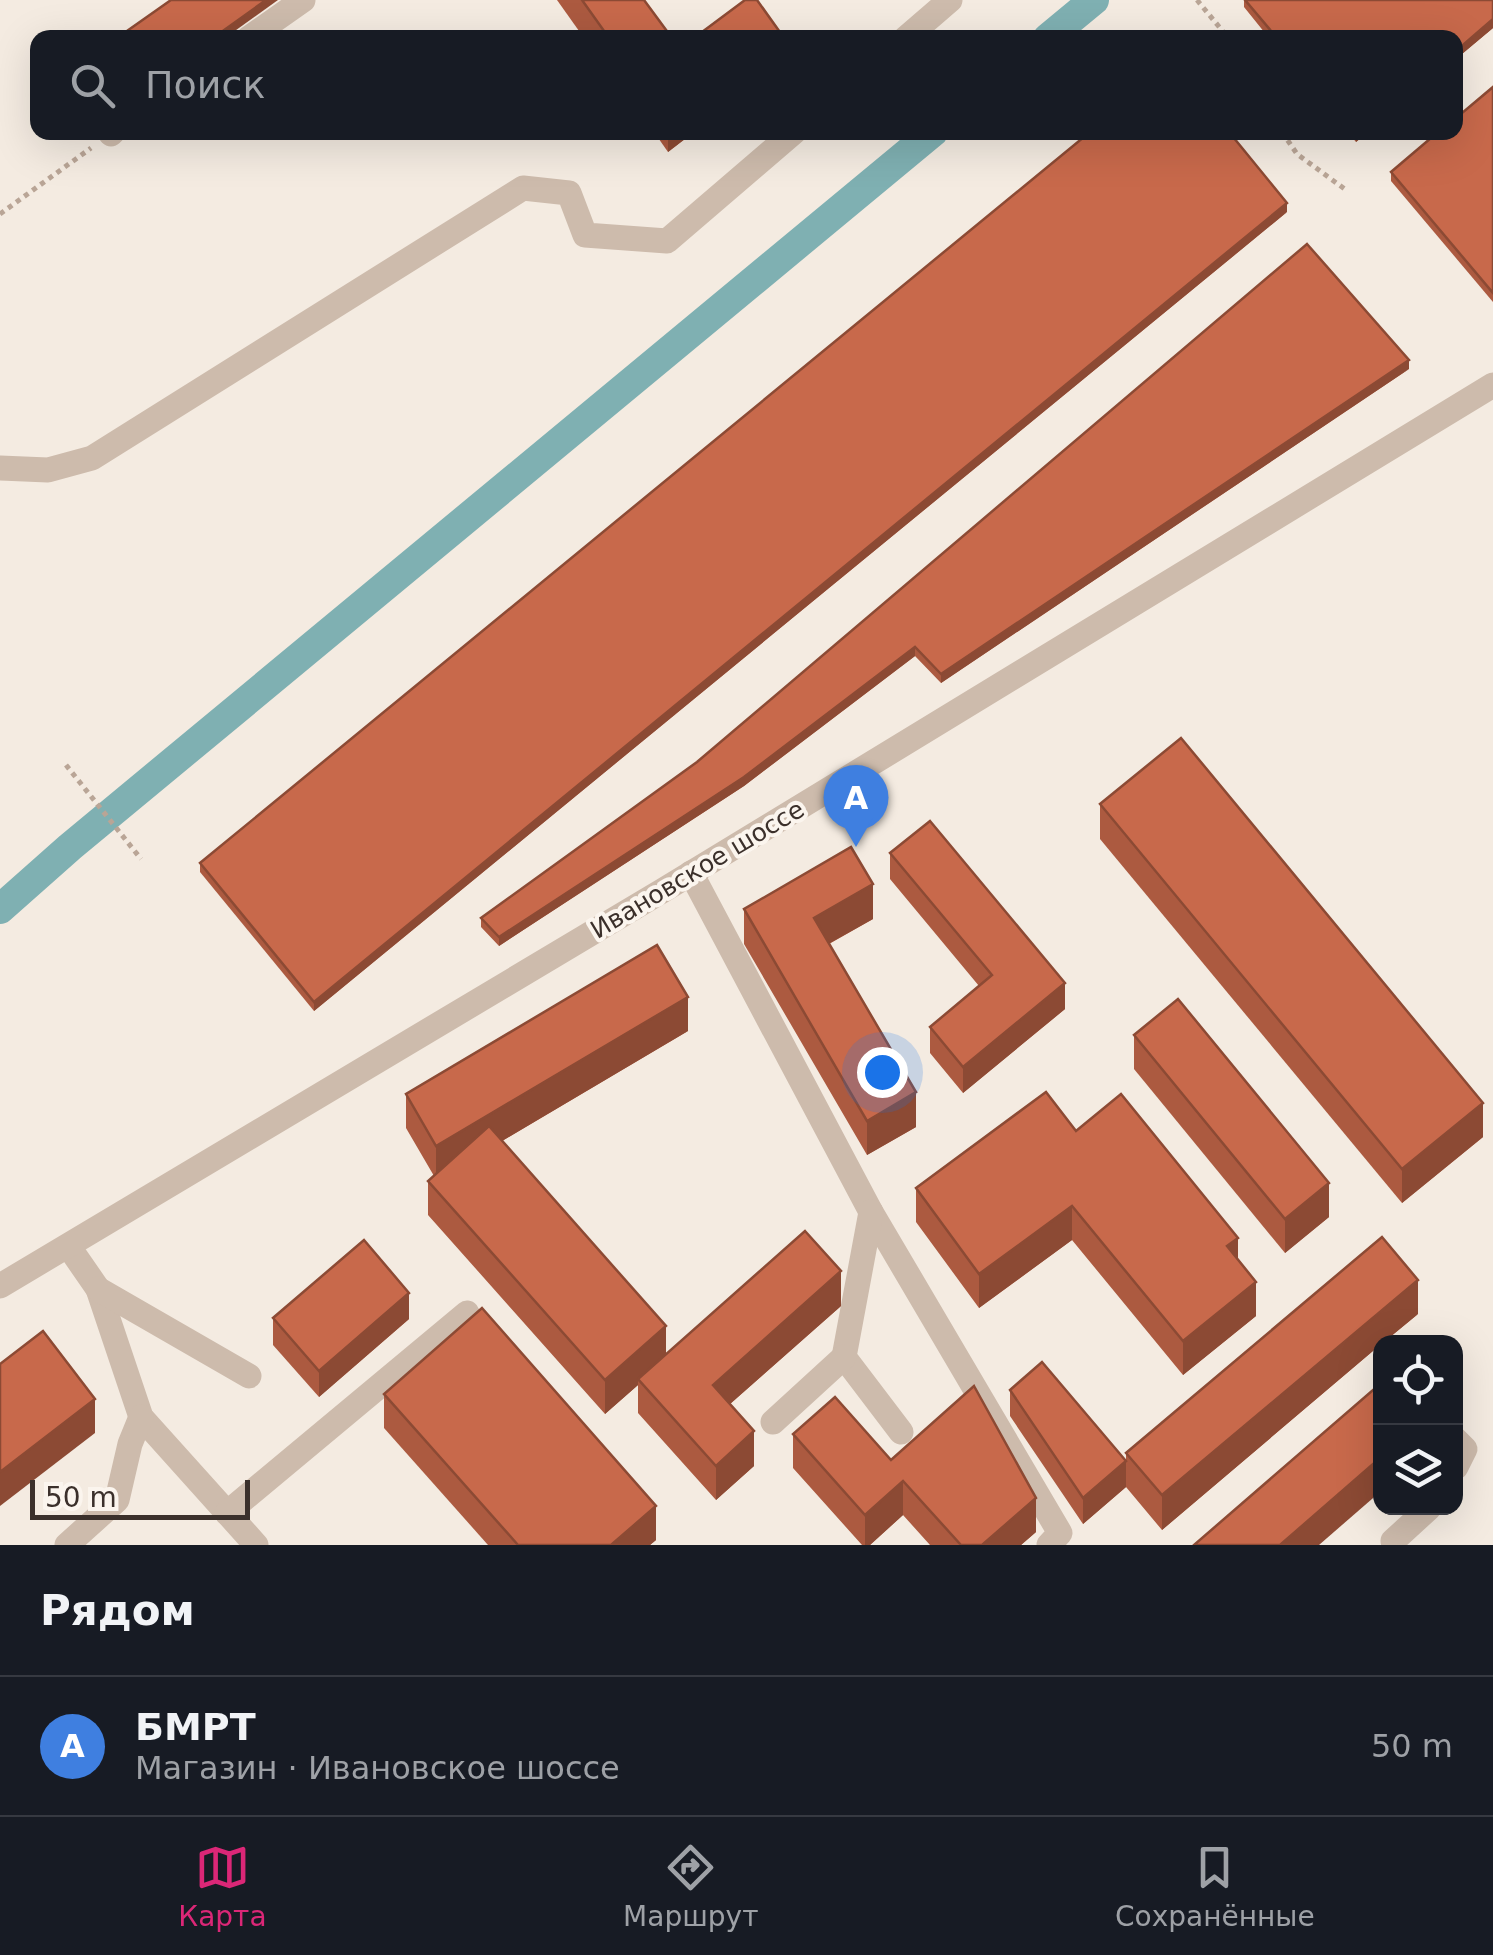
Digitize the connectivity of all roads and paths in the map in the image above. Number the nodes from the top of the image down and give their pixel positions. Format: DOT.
graph roads {
  1 [pos="303,0"];
  2 [pos="950,0"];
  3 [pos="1196,0"];
  4 [pos="260,30"];
  5 [pos="915,30"];
  6 [pos="1222,30"];
  7 [pos="102,140"];
  8 [pos="785,140"];
  9 [pos="1287,140"];
  10 [pos="1346,190"];
  11 [pos="0,214"];
  12 [pos="1493,385"];
  13 [pos="0,468"];
  14 [pos="66,764"];
  15 [pos="141,859"];
  16 [pos="691,873"];
  17 [pos="871,1212"];
  18 [pos="70,1246"];
  19 [pos="0,1286"];
  20 [pos="98,1288"];
  21 [pos="468,1313"];
  22 [pos="844,1357"];
  23 [pos="249,1376"];
  24 [pos="141,1417"];
  25 [pos="773,1422"];
  26 [pos="901,1432"];
  27 [pos="228,1513"];
  28 [pos="1421,1515"];
  29 [pos="1393,1541"];
  30 [pos="1059,1542"];
  31 [pos="66,1545"];
  32 [pos="256,1545"];
  1 -- 4 [label="street"];
  2 -- 5 [label="street"];
  3 -- 6 [label="path"];
  7 -- 11 [label="path"];
  8 -- 13 [label="street"];
  9 -- 10 [label="path"];
  12 -- 16 [label="street, Ивановское шоссе"];
  14 -- 15 [label="path"];
  16 -- 17 [label="street"];
  16 -- 18 [label="street, Ивановское шоссе"];
  17 -- 22 [label="street"];
  17 -- 30 [label="street"];
  18 -- 19 [label="street, Ивановское шоссе"];
  18 -- 20 [label="street"];
  20 -- 23 [label="street"];
  20 -- 24 [label="street"];
  21 -- 27 [label="street"];
  22 -- 25 [label="street"];
  22 -- 26 [label="street"];
  24 -- 27 [label="street"];
  24 -- 31 [label="street"];
  27 -- 32 [label="street"];
  28 -- 29 [label="street"];
}
